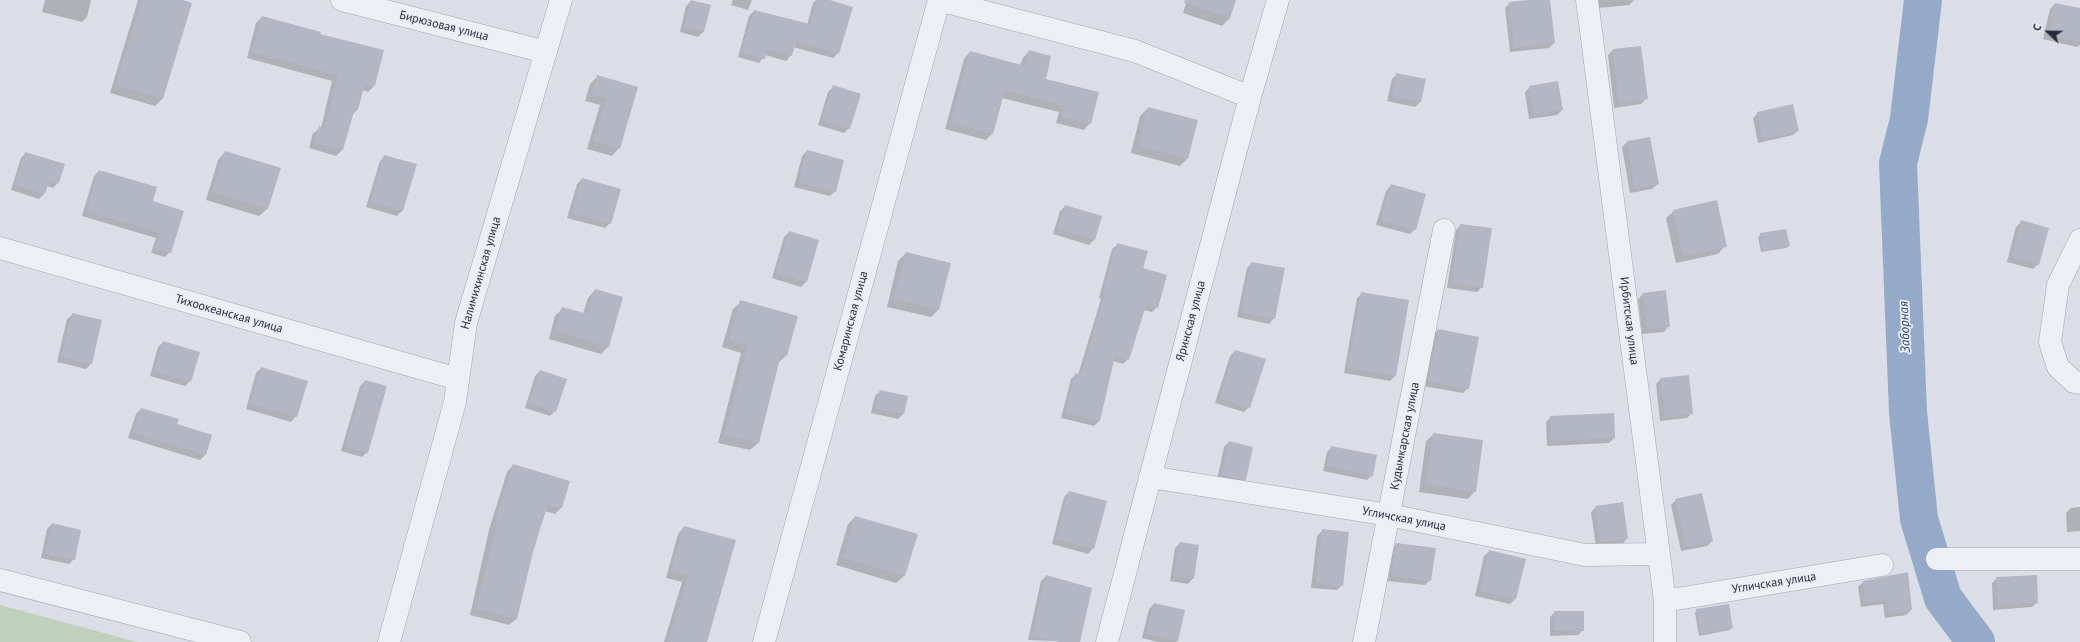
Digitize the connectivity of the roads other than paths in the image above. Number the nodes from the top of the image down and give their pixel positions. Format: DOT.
graph roads {
  1 [pos="342,0"];
  2 [pos="561,0"];
  3 [pos="939,0"];
  4 [pos="1278,0"];
  5 [pos="1587,0"];
  6 [pos="546,52"];
  7 [pos="1250,97"];
  8 [pos="1444,230"];
  9 [pos="2080,240"];
  10 [pos="0,248"];
  11 [pos="458,379"];
  12 [pos="2077,383"];
  13 [pos="1150,477"];
  14 [pos="1389,515"];
  15 [pos="1658,554"];
  16 [pos="1937,559"];
  17 [pos="2080,559"];
  18 [pos="1882,565"];
  19 [pos="0,580"];
  20 [pos="1665,601"];
  21 [pos="240,642"];
  22 [pos="389,642"];
  23 [pos="764,642"];
  24 [pos="1107,642"];
  25 [pos="1364,642"];
  26 [pos="1665,642"];
  1 -- 6 [label="street, Бирюзовая улица"];
  2 -- 6 [label="street, Налимихинская улица"];
  3 -- 7 [label="street"];
  3 -- 23 [label="street, Комаринская улица"];
  4 -- 7 [label="street, Яринская улица"];
  5 -- 15 [label="street, Ирбитская улица"];
  6 -- 11 [label="street, Налимихинская улица"];
  7 -- 13 [label="street, Яринская улица"];
  8 -- 14 [label="street, Кудымкарская улица"];
  9 -- 12 [label="street"];
  10 -- 11 [label="street, Тихоокеанская улица"];
  11 -- 22 [label="street, Налимихинская улица"];
  13 -- 14 [label="street, Угличская улица"];
  13 -- 24 [label="street, Яринская улица"];
  14 -- 15 [label="street, Угличская улица"];
  14 -- 25 [label="street, Кудымкарская улица"];
  15 -- 20 [label="street, Ирбитская улица"];
  16 -- 17 [label="street"];
  18 -- 20 [label="street, Угличская улица"];
  19 -- 21 [label="street"];
  20 -- 26 [label="street, Ирбитская улица"];
}
